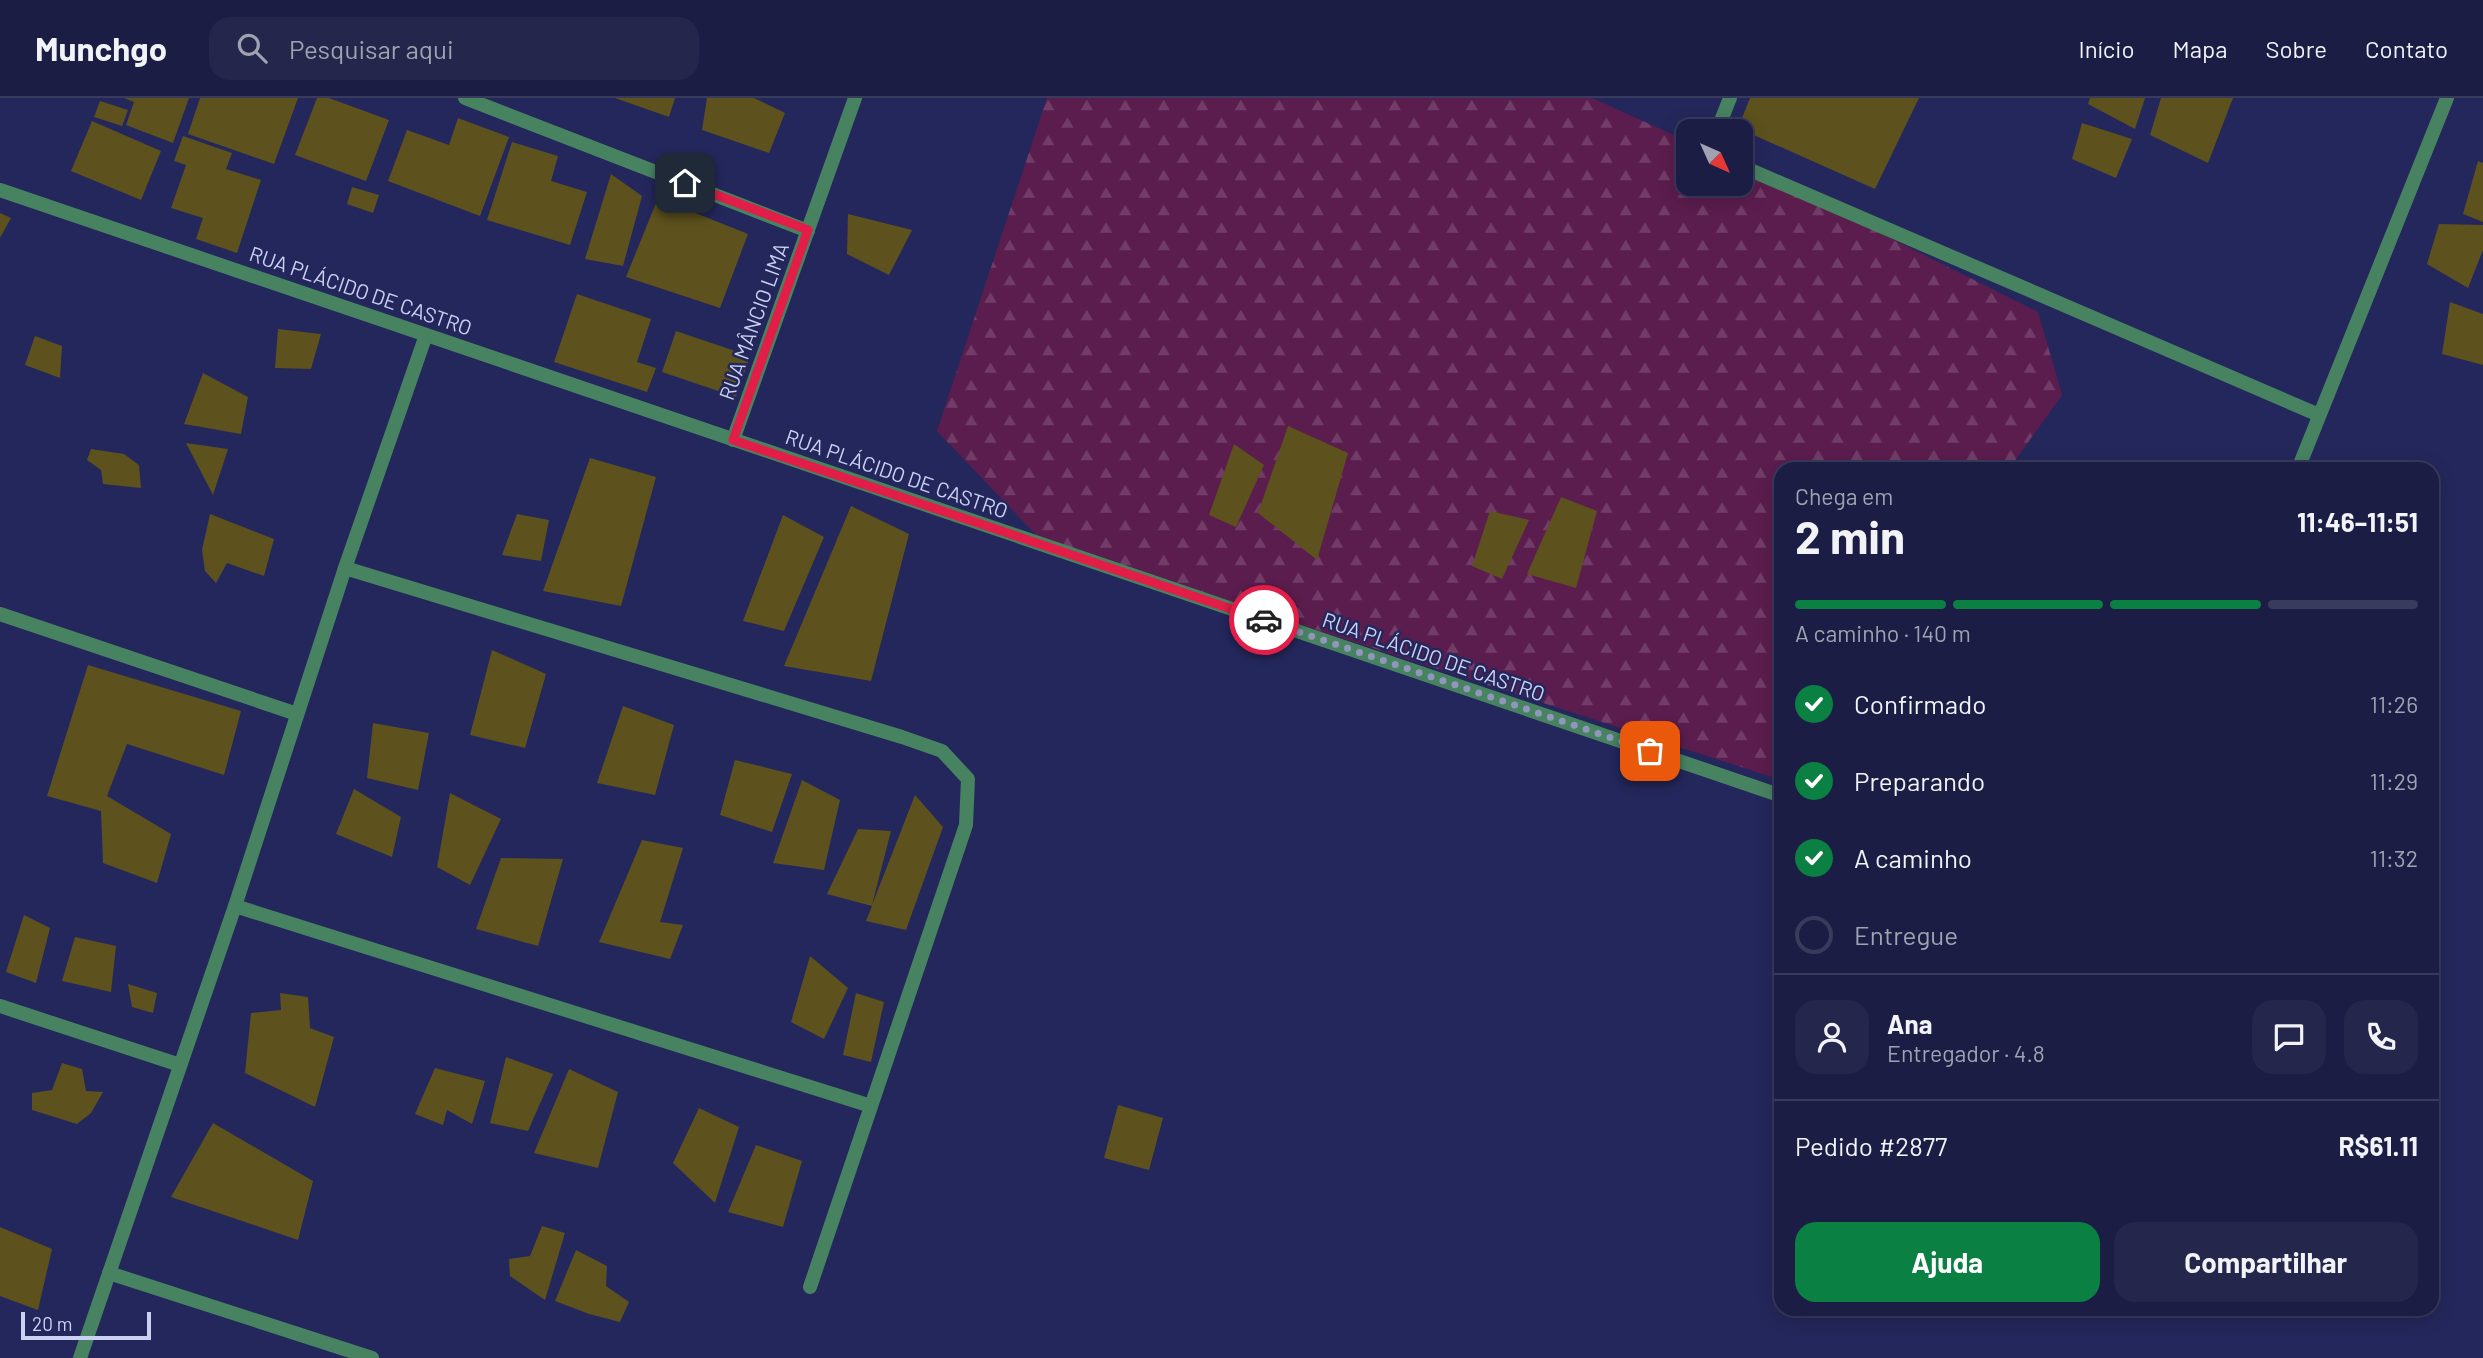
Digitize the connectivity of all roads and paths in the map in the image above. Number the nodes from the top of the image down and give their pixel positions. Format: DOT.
graph roads {
  1 [pos="465,98"];
  2 [pos="855,98"];
  3 [pos="1730,98"];
  4 [pos="2447,98"];
  5 [pos="1722,119"];
  6 [pos="1754,172"];
  7 [pos="0,190"];
  8 [pos="808,230"];
  9 [pos="426,335"];
  10 [pos="2319,415"];
  11 [pos="733,440"];
  12 [pos="2301,462"];
  13 [pos="345,568"];
  14 [pos="0,614"];
  15 [pos="297,714"];
  16 [pos="1774,793"];
  17 [pos="235,906"];
  18 [pos="0,1006"];
  19 [pos="180,1065"];
  20 [pos="871,1106"];
  21 [pos="109,1273"];
  22 [pos="810,1287"];
  23 [pos="80,1358"];
  24 [pos="372,1358"];
  1 -- 8 [label="street"];
  2 -- 8 [label="street, RUA MÂNCIO LIMA"];
  3 -- 5 [label="street"];
  4 -- 10 [label="street"];
  6 -- 10 [label="street"];
  7 -- 9 [label="street, RUA PLÁCIDO DE CASTRO"];
  8 -- 11 [label="street, RUA MÂNCIO LIMA"];
  9 -- 11 [label="street, RUA PLÁCIDO DE CASTRO"];
  9 -- 13 [label="street"];
  10 -- 12 [label="street"];
  11 -- 16 [label="street, RUA PLÁCIDO DE CASTRO"];
  13 -- 15 [label="street"];
  13 -- 20 [label="street"];
  14 -- 15 [label="street"];
  15 -- 17 [label="street"];
  17 -- 19 [label="street"];
  17 -- 20 [label="street"];
  18 -- 19 [label="street"];
  19 -- 21 [label="street"];
  20 -- 22 [label="street"];
  21 -- 23 [label="street"];
  21 -- 24 [label="street"];
}
